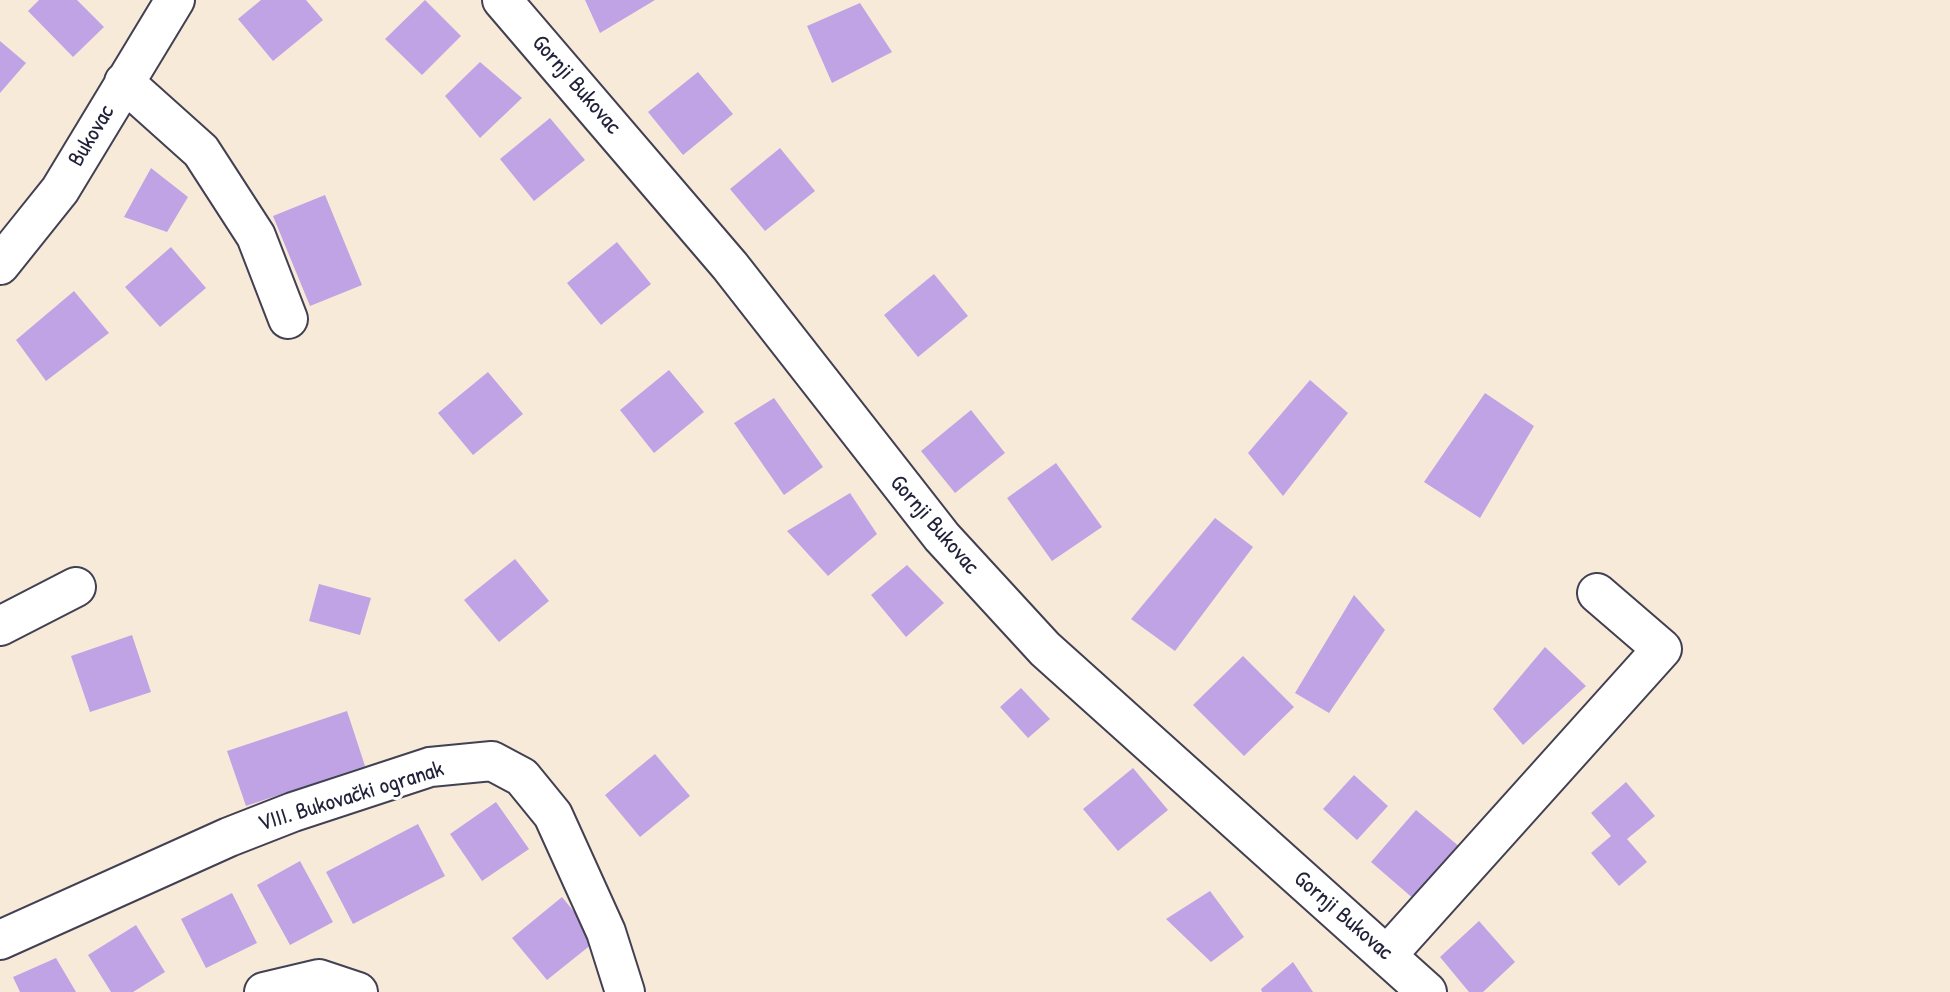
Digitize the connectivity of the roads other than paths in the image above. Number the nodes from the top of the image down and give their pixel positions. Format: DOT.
graph roads {
  1 [pos="175,0"];
  2 [pos="502,0"];
  3 [pos="124,82"];
  4 [pos="0,265"];
  5 [pos="288,319"];
  6 [pos="76,587"];
  7 [pos="1597,593"];
  8 [pos="0,626"];
  9 [pos="0,940"];
  10 [pos="1388,954"];
  11 [pos="264,992"];
  12 [pos="358,992"];
  13 [pos="625,992"];
  14 [pos="1427,992"];
  1 -- 3 [label="street, Bukovac"];
  2 -- 10 [label="street, Gornji Bukovac"];
  3 -- 4 [label="street, Bukovac"];
  3 -- 5 [label="street"];
  6 -- 8 [label="street"];
  7 -- 10 [label="street"];
  9 -- 13 [label="street, VIII. Bukovački ogranak"];
  10 -- 14 [label="street, Gornji Bukovac"];
  11 -- 12 [label="street"];
}
